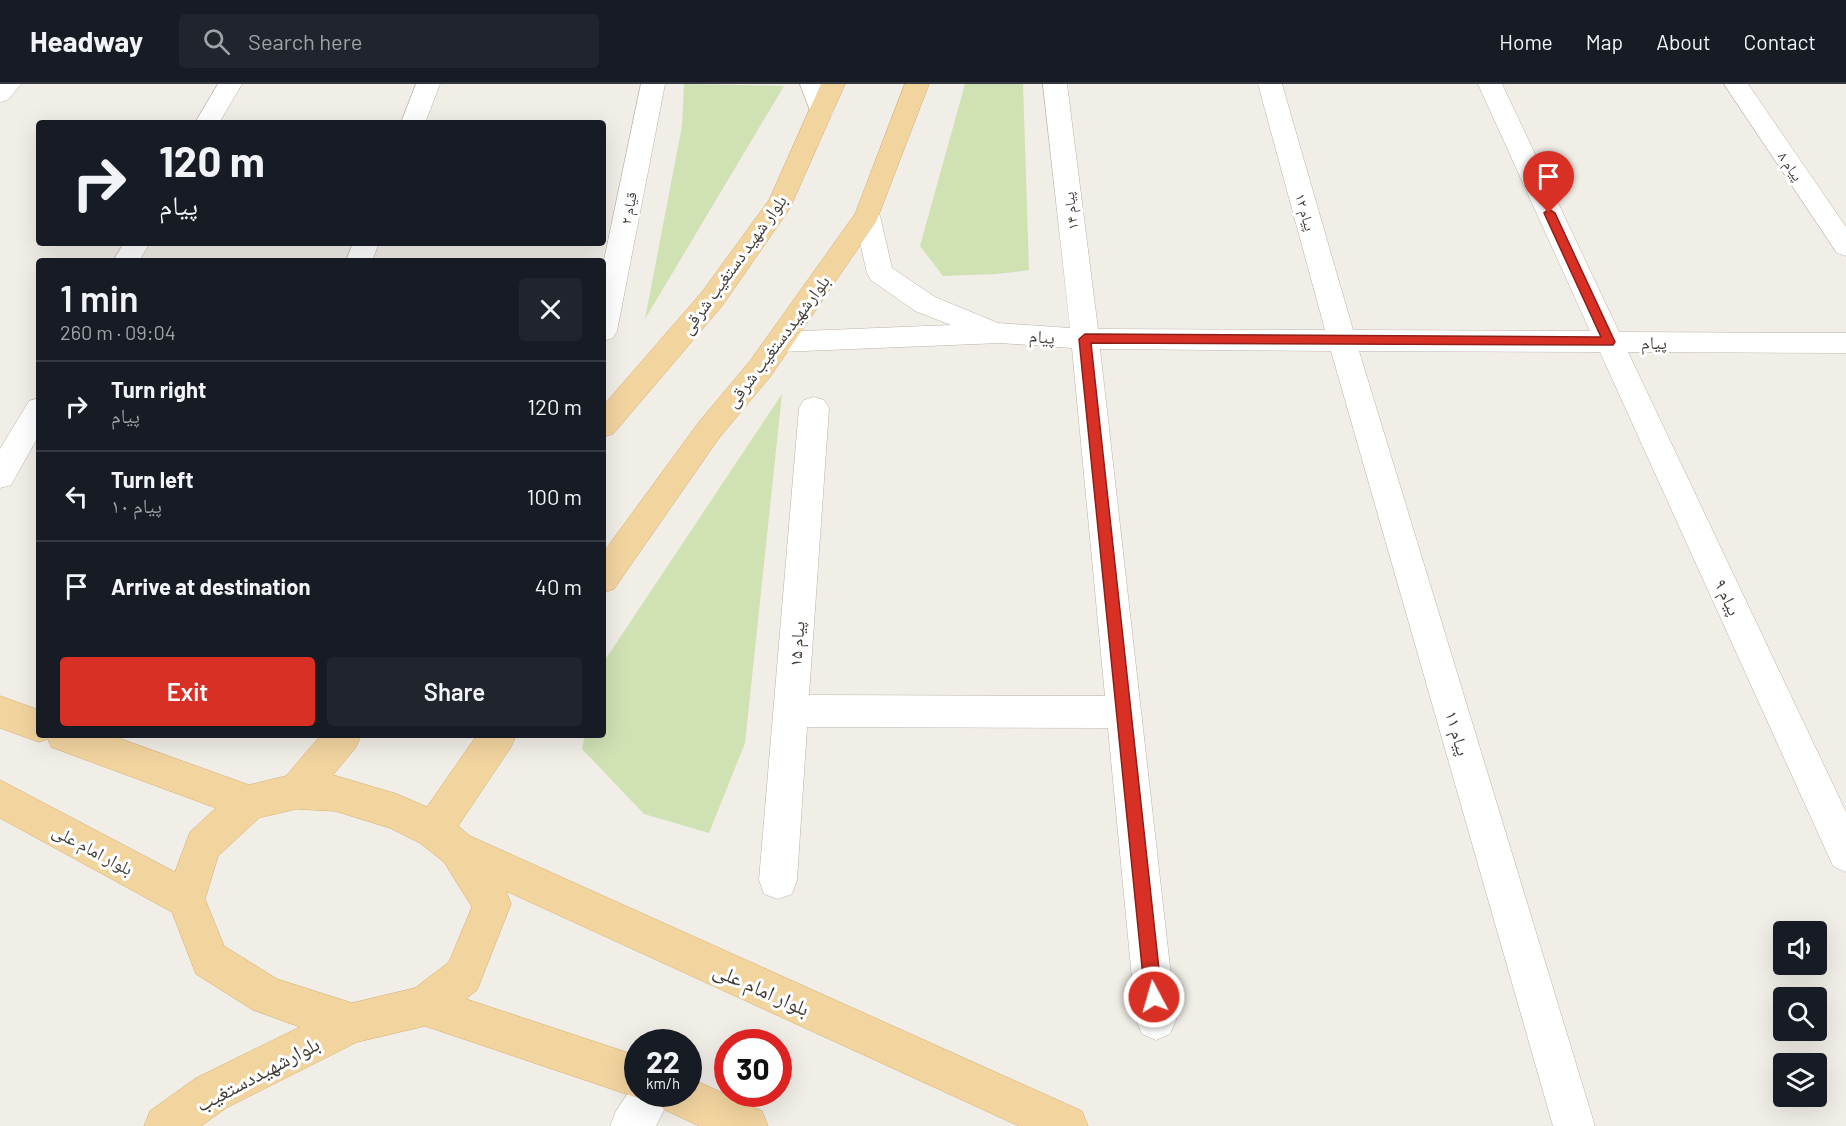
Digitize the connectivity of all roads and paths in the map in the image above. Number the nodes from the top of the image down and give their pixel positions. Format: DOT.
graph roads {
  1 [pos="9,84"];
  2 [pos="230,84"];
  3 [pos="428,84"];
  4 [pos="653,84"];
  5 [pos="812,84"];
  6 [pos="833,84"];
  7 [pos="917,84"];
  8 [pos="1055,84"];
  9 [pos="1270,84"];
  10 [pos="1490,84"];
  11 [pos="1736,84"];
  12 [pos="0,95"];
  13 [pos="821,113"];
  14 [pos="209,120"];
  15 [pos="414,120"];
  16 [pos="867,216"];
  17 [pos="1846,247"];
  18 [pos="606,316"];
  19 [pos="1000,333"];
  20 [pos="1085,339"];
  21 [pos="1342,340"];
  22 [pos="779,342"];
  23 [pos="1609,342"];
  24 [pos="1846,343"];
  25 [pos="814,408"];
  26 [pos="36,415"];
  27 [pos="606,423"];
  28 [pos="0,476"];
  29 [pos="606,575"];
  30 [pos="791,711"];
  31 [pos="0,712"];
  32 [pos="1124,712"];
  33 [pos="36,725"];
  34 [pos="72,738"];
  35 [pos="341,738"];
  36 [pos="496,738"];
  37 [pos="297,791"];
  38 [pos="0,798"];
  39 [pos="249,803"];
  40 [pos="445,840"];
  41 [pos="1846,853"];
  42 [pos="778,880"];
  43 [pos="186,899"];
  44 [pos="425,1006"];
  45 [pos="1156,1020"];
  46 [pos="352,1023"];
  47 [pos="624,1072"];
  48 [pos="702,1105"];
  49 [pos="643,1107"];
  50 [pos="165,1126"];
  51 [pos="632,1126"];
  52 [pos="747,1126"];
  53 [pos="1067,1126"];
  54 [pos="1574,1126"];
  1 -- 12 [label="street"];
  2 -- 14 [label="street"];
  3 -- 15 [label="street"];
  4 -- 18 [label="street, قیام ۲"];
  5 -- 13 [label="street"];
  6 -- 13 [label="main road, بلوار شهید دستغیب شرقی"];
  7 -- 16 [label="main road, بلوارشهیددستغیب شرقی"];
  8 -- 20 [label="street, پیام ۱۴"];
  9 -- 21 [label="street, پیام ۱۲"];
  10 -- 23 [label="street, پیام ۹"];
  11 -- 17 [label="street, پیام ۸"];
  13 -- 27 [label="main road, بلوار شهید دستغیب شرقی"];
  16 -- 19 [label="street"];
  16 -- 22 [label="main road, بلوارشهیددستغیب شرقی"];
  19 -- 20 [label="street, پیام"];
  19 -- 22 [label="street, پیام"];
  20 -- 21 [label="street, پیام"];
  20 -- 32 [label="street, پیام ۱۴"];
  21 -- 23 [label="street, پیام"];
  21 -- 54 [label="street, پیام ۱۱"];
  22 -- 29 [label="main road, بلوارشهیددستغیب شرقی"];
  23 -- 24 [label="street, پیام"];
  23 -- 41 [label="street, پیام ۹"];
  25 -- 30 [label="street, پيام ۱۵"];
  26 -- 28 [label="street"];
  30 -- 32 [label="street"];
  30 -- 42 [label="street, پيام ۱۵"];
  31 -- 33 [label="main road"];
  32 -- 45 [label="street, پیام ۱۴"];
  34 -- 39 [label="main road"];
  35 -- 37 [label="main road"];
  36 -- 40 [label="main road"];
  37 -- 39 [label="main road, بلوار امام علی"];
  37 -- 40 [label="main road, بلوار امام علی"];
  38 -- 43 [label="main road, بلوار امام علی"];
  39 -- 43 [label="main road"];
  40 -- 44 [label="main road"];
  40 -- 53 [label="main road, بلوار امام علی"];
  43 -- 46 [label="main road"];
  44 -- 46 [label="main road, بلوارشهیددستغیب"];
  44 -- 47 [label="main road"];
  46 -- 50 [label="main road, بلوارشهیددستغیب"];
  48 -- 52 [label="main road"];
  49 -- 51 [label="street"];
}
